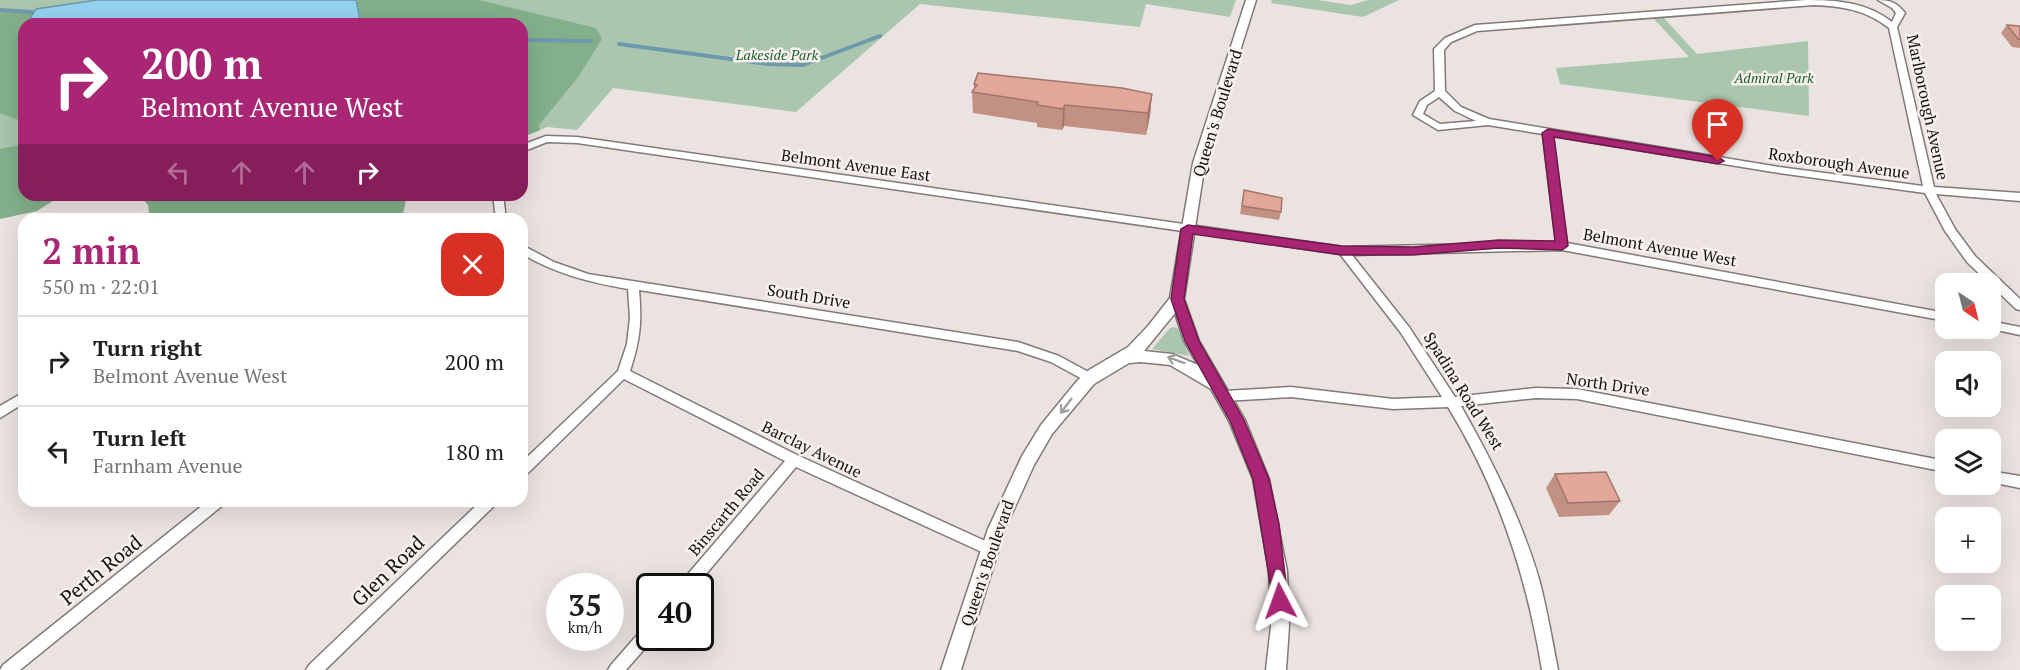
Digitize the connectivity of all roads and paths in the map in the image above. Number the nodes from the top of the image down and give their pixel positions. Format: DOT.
graph roads {
  1 [pos="1251,0"];
  2 [pos="1864,0"];
  3 [pos="1882,0"];
  4 [pos="1853,4"];
  5 [pos="1893,27"];
  6 [pos="1440,92"];
  7 [pos="1487,122"];
  8 [pos="1548,133"];
  9 [pos="528,146"];
  10 [pos="1929,190"];
  11 [pos="2020,196"];
  12 [pos="1188,229"];
  13 [pos="1562,246"];
  14 [pos="1342,251"];
  15 [pos="528,257"];
  16 [pos="633,285"];
  17 [pos="1177,299"];
  18 [pos="2020,306"];
  19 [pos="1935,315"];
  20 [pos="2001,327"];
  21 [pos="2020,331"];
  22 [pos="1127,357"];
  23 [pos="623,373"];
  24 [pos="1090,378"];
  25 [pos="1221,392"];
  26 [pos="18,401"];
  27 [pos="1454,402"];
  28 [pos="0,413"];
  29 [pos="794,460"];
  30 [pos="528,464"];
  31 [pos="1935,465"];
  32 [pos="2001,478"];
  33 [pos="2020,482"];
  34 [pos="211,507"];
  35 [pos="484,507"];
  36 [pos="989,549"];
  37 [pos="698,573"];
  38 [pos="636,647"];
  39 [pos="8,670"];
  40 [pos="314,670"];
  41 [pos="616,670"];
  42 [pos="951,670"];
  43 [pos="1276,670"];
  44 [pos="1551,670"];
  1 -- 12 [label="street, Queen's Boulevard"];
  2 -- 4 [label="street"];
  3 -- 5 [label="street, Marlborough Avenue"];
  4 -- 5 [label="street, Marlborough Avenue"];
  4 -- 6 [label="street"];
  5 -- 10 [label="street, Marlborough Avenue"];
  6 -- 7 [label="street"];
  6 -- 7 [label="street"];
  7 -- 8 [label="street, Roxborough Avenue"];
  8 -- 10 [label="street, Roxborough Avenue"];
  8 -- 13 [label="street"];
  9 -- 12 [label="street, Belmont Avenue East"];
  10 -- 11 [label="street, Roxborough Avenue"];
  10 -- 18 [label="street, Marlborough Avenue"];
  12 -- 14 [label="street, Belmont Avenue West"];
  12 -- 17 [label="street, Queen's Boulevard"];
  13 -- 14 [label="street, Belmont Avenue West"];
  13 -- 19 [label="street, Belmont Avenue West"];
  14 -- 27 [label="street, Spadina Road West"];
  15 -- 16 [label="street, South Drive"];
  16 -- 23 [label="street"];
  16 -- 24 [label="street, South Drive"];
  17 -- 22 [label="street, Queen's Boulevard"];
  17 -- 25 [label="street, Queen's Boulevard"];
  20 -- 21 [label="street"];
  22 -- 24 [label="street, Queen's Boulevard"];
  25 -- 22 [label="street, Queen's Boulevard, one-way"];
  23 -- 29 [label="street, Barclay Avenue"];
  23 -- 30 [label="street"];
  24 -- 36 [label="street, Queen's Boulevard, one-way"];
  25 -- 27 [label="street, North Drive"];
  25 -- 43 [label="street, Queen's Boulevard"];
  26 -- 28 [label="street"];
  27 -- 31 [label="street, North Drive"];
  27 -- 44 [label="street, Spadina Road West"];
  29 -- 36 [label="street, Barclay Avenue"];
  29 -- 37 [label="street, Binscarth Road"];
  32 -- 33 [label="street"];
  34 -- 39 [label="street, Perth Road"];
  35 -- 40 [label="street, Glen Road"];
  36 -- 42 [label="street, Queen's Boulevard"];
  38 -- 41 [label="street"];
}
